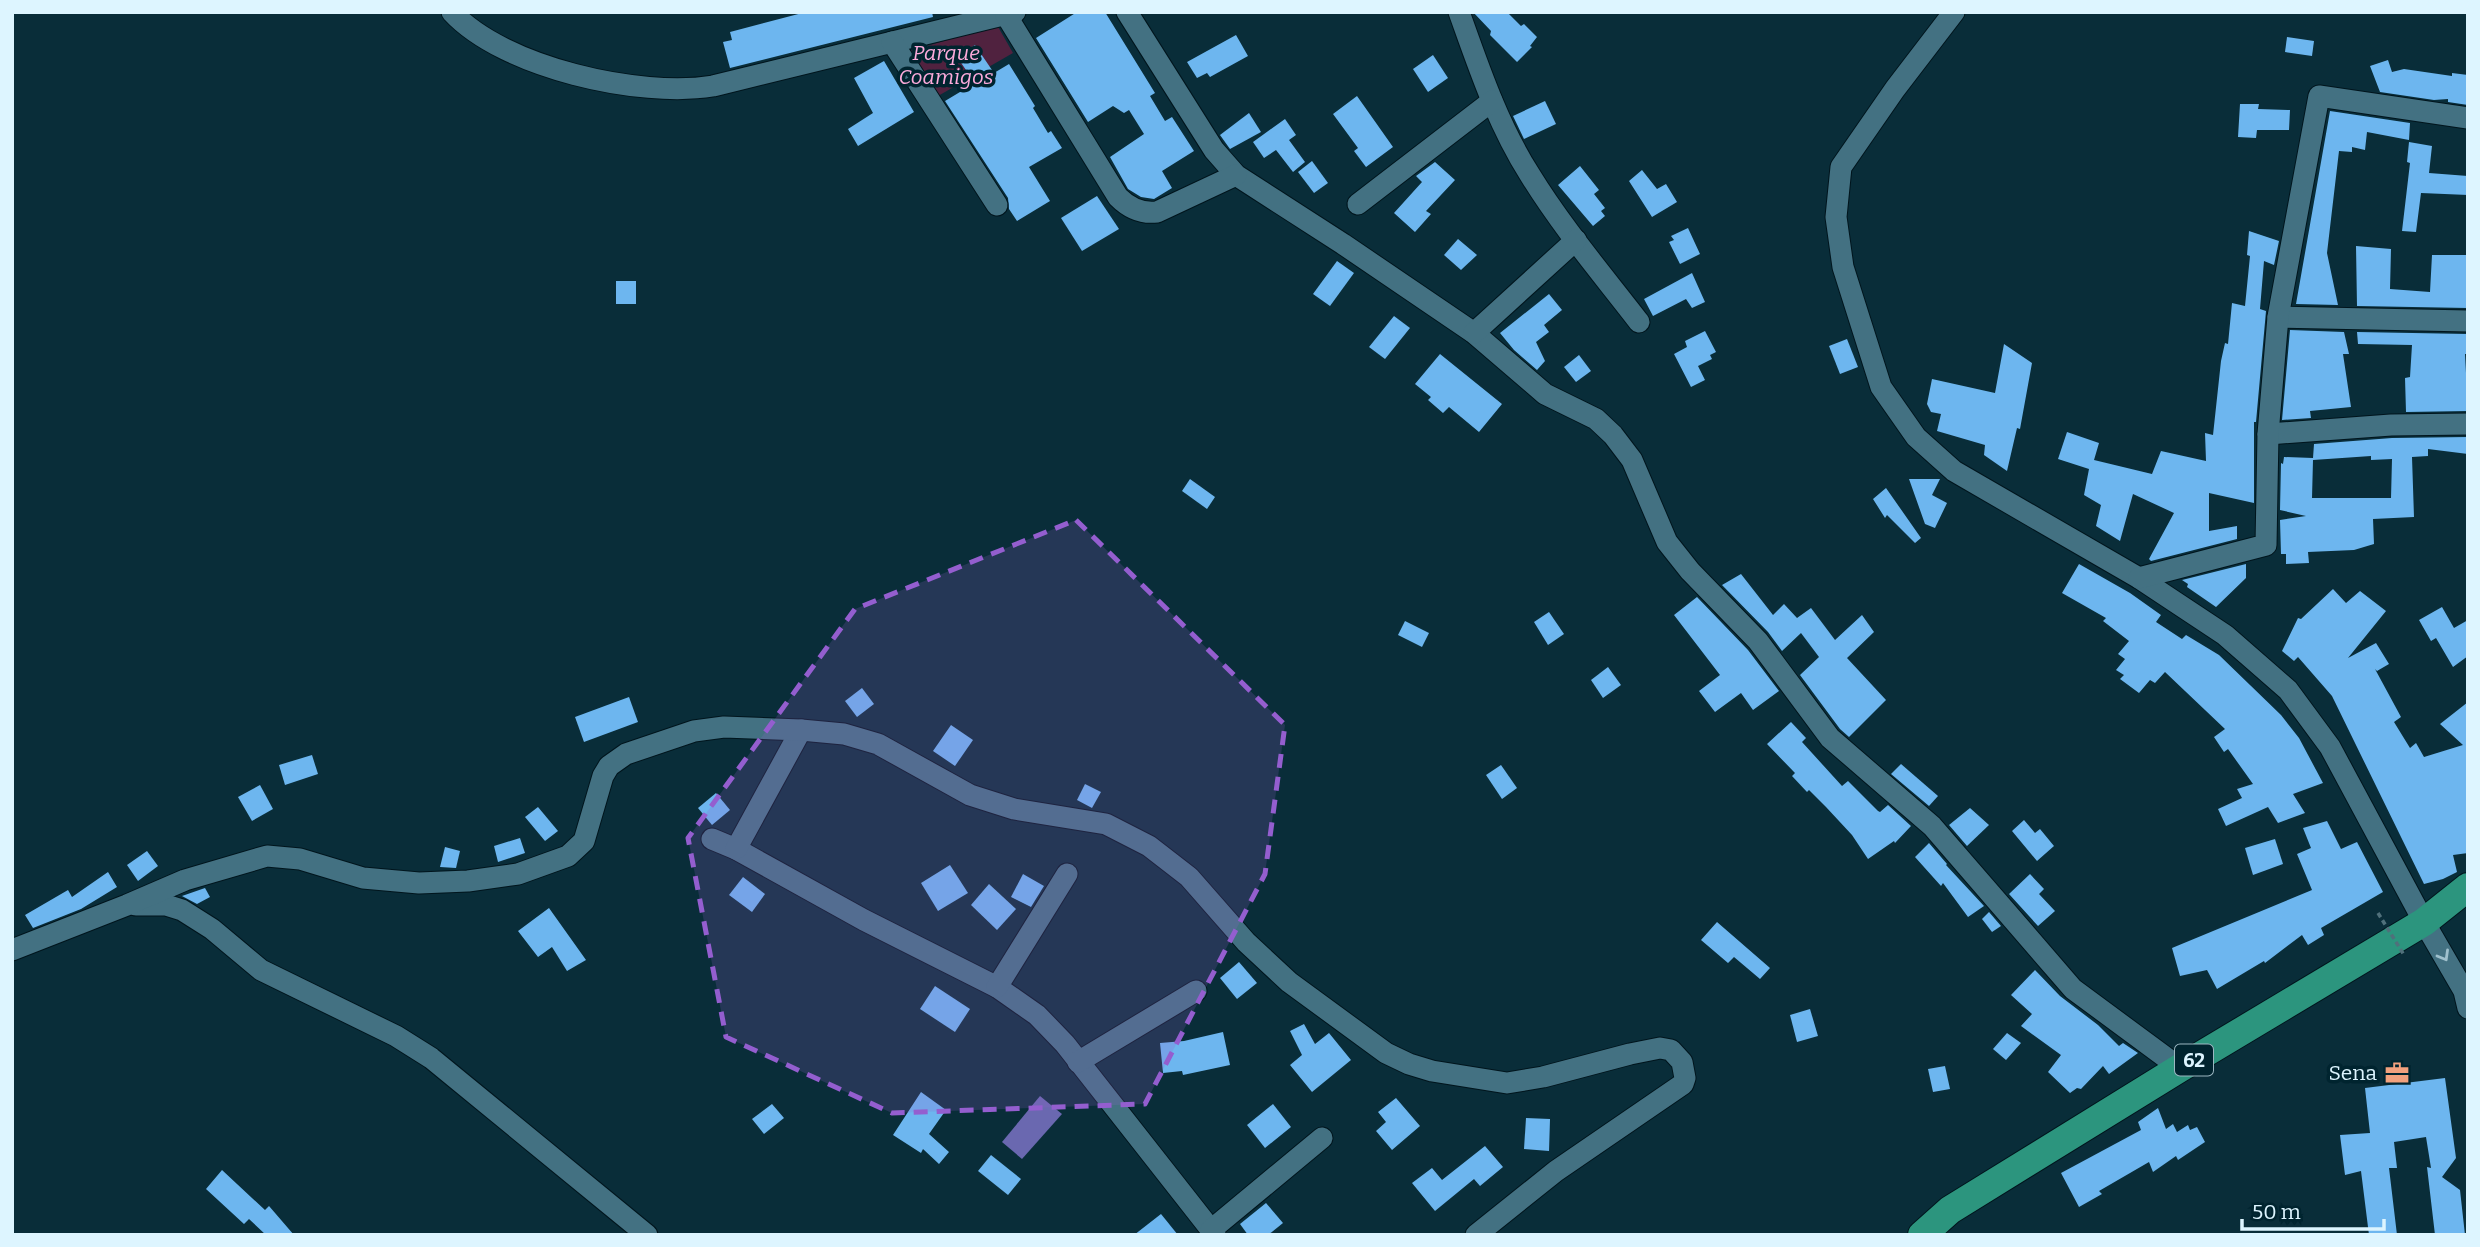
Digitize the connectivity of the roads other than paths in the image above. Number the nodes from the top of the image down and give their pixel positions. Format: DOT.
graph roads {
  1 [pos="452,12"];
  2 [pos="1127,12"];
  3 [pos="1459,12"];
  4 [pos="1954,12"];
  5 [pos="1011,13"];
  6 [pos="892,42"];
  7 [pos="1492,101"];
  8 [pos="2468,118"];
  9 [pos="1236,175"];
  10 [pos="1358,204"];
  11 [pos="997,205"];
  12 [pos="1576,240"];
  13 [pos="2278,317"];
  14 [pos="2468,321"];
  15 [pos="1639,322"];
  16 [pos="1474,333"];
  17 [pos="2468,424"];
  18 [pos="2268,434"];
  19 [pos="2139,578"];
  20 [pos="801,730"];
  21 [pos="712,839"];
  22 [pos="736,849"];
  23 [pos="1068,874"];
  24 [pos="2468,887"];
  25 [pos="127,905"];
  26 [pos="2424,922"];
  27 [pos="12,950"];
  28 [pos="998,987"];
  29 [pos="1196,991"];
  30 [pos="2467,993"];
  31 [pos="1078,1062"];
  32 [pos="2180,1068"];
  33 [pos="1322,1138"];
  34 [pos="1213,1232"];
  35 [pos="647,1235"];
  36 [pos="1476,1235"];
  37 [pos="1922,1235"];
  1 -- 6 [label="street"];
  2 -- 9 [label="street"];
  3 -- 7 [label="street"];
  4 -- 19 [label="street"];
  5 -- 6 [label="street"];
  5 -- 9 [label="street"];
  6 -- 11 [label="street"];
  7 -- 10 [label="street"];
  7 -- 12 [label="street"];
  8 -- 13 [label="street"];
  9 -- 16 [label="street"];
  12 -- 15 [label="street"];
  12 -- 16 [label="street"];
  13 -- 14 [label="street"];
  13 -- 18 [label="street"];
  16 -- 32 [label="street"];
  17 -- 18 [label="street"];
  18 -- 19 [label="street"];
  19 -- 26 [label="street"];
  20 -- 22 [label="street"];
  20 -- 25 [label="street"];
  20 -- 36 [label="street"];
  21 -- 22 [label="street"];
  22 -- 28 [label="street"];
  23 -- 28 [label="street"];
  24 -- 26 [label="main road, 62"];
  25 -- 27 [label="street"];
  25 -- 35 [label="street"];
  26 -- 30 [label="street, one-way"];
  26 -- 32 [label="main road, 62"];
  28 -- 31 [label="street"];
  29 -- 31 [label="street"];
  31 -- 34 [label="street"];
  32 -- 37 [label="main road, 62"];
  33 -- 34 [label="street"];
}
